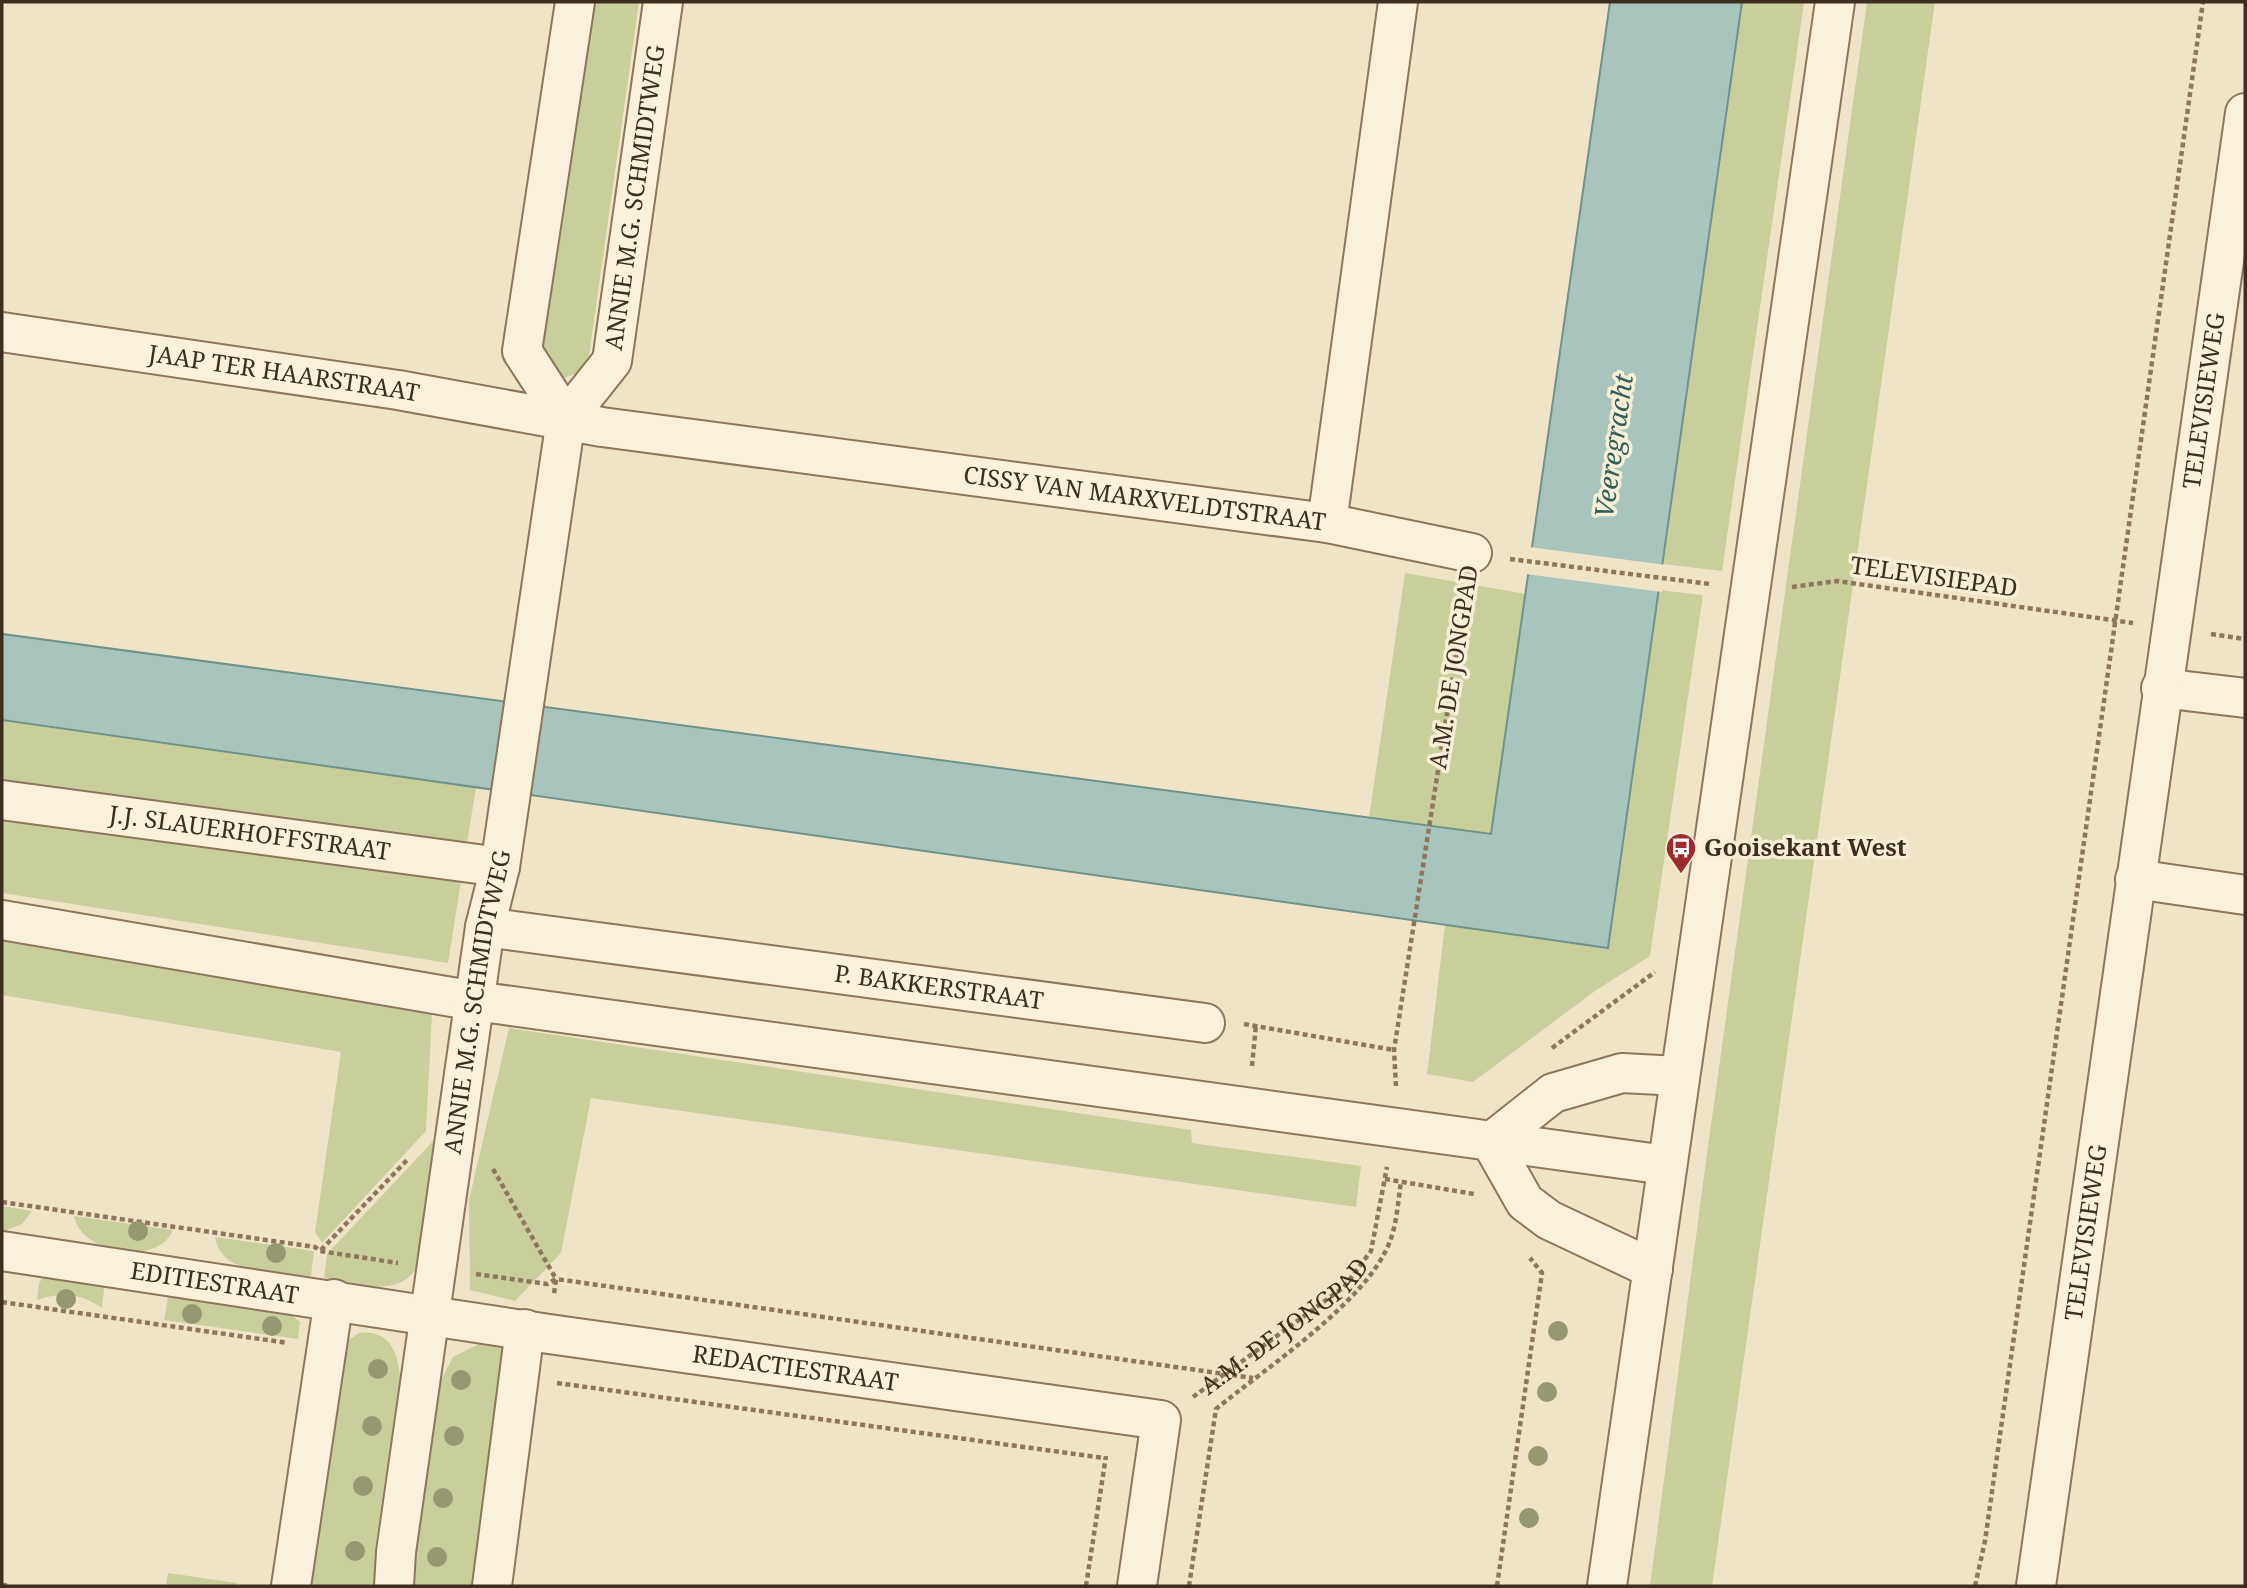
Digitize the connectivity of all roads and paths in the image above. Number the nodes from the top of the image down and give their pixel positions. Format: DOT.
graph roads {
  1 [pos="575,2"];
  2 [pos="663,2"];
  3 [pos="1398,2"];
  4 [pos="1835,2"];
  5 [pos="2203,2"];
  6 [pos="2245,113"];
  7 [pos="2,332"];
  8 [pos="566,419"];
  9 [pos="1327,523"];
  10 [pos="1490,556"];
  11 [pos="1749,589"];
  12 [pos="2114,620"];
  13 [pos="2170,629"];
  14 [pos="2245,639"];
  15 [pos="2161,688"];
  16 [pos="2245,698"];
  17 [pos="2,800"];
  18 [pos="500,867"];
  19 [pos="2135,879"];
  20 [pos="2245,895"];
  21 [pos="2,920"];
  22 [pos="485,927"];
  23 [pos="1656,971"];
  24 [pos="475,1001"];
  25 [pos="1205,1023"];
  26 [pos="1256,1025"];
  27 [pos="1394,1049"];
  28 [pos="1547,1051"];
  29 [pos="1252,1070"];
  30 [pos="1679,1076"];
  31 [pos="1396,1084"];
  32 [pos="1409,1087"];
  33 [pos="1392,1129"];
  34 [pos="1491,1142"];
  35 [pos="414,1153"];
  36 [pos="490,1164"];
  37 [pos="1666,1164"];
  38 [pos="1385,1180"];
  39 [pos="1401,1182"];
  40 [pos="1479,1195"];
  41 [pos="2,1202"];
  42 [pos="2,1251"];
  43 [pos="320,1251"];
  44 [pos="1526,1254"];
  45 [pos="1653,1269"];
  46 [pos="556,1279"];
  47 [pos="324,1297"];
  48 [pos="2,1302"];
  49 [pos="429,1313"];
  50 [pos="537,1331"];
  51 [pos="326,1348"];
  52 [pos="1222,1376"];
  53 [pos="1253,1378"];
  54 [pos="547,1382"];
  55 [pos="1161,1420"];
  56 [pos="1104,1458"];
  57 [pos="2,1585"];
  58 [pos="11,1586"];
  59 [pos="290,1586"];
  60 [pos="394,1586"];
  61 [pos="492,1586"];
  62 [pos="1137,1586"];
  63 [pos="1189,1586"];
  64 [pos="1497,1586"];
  65 [pos="1607,1586"];
  66 [pos="1975,1586"];
  67 [pos="2036,1586"];
  1 -- 8 [label="street"];
  2 -- 8 [label="street, ANNIE M.G. SCHMIDTWEG"];
  3 -- 9 [label="street, CISSY VAN MARXVELDTSTRAAT"];
  4 -- 11 [label="street"];
  5 -- 12 [label="path"];
  6 -- 13 [label="street, TELEVISIEWEG"];
  7 -- 8 [label="street, JAAP TER HAARSTRAAT"];
  8 -- 9 [label="street, CISSY VAN MARXVELDTSTRAAT"];
  8 -- 18 [label="street, ANNIE M.G. SCHMIDTWEG"];
  9 -- 10 [label="street, A.M. DE JONGPAD"];
  10 -- 11 [label="path, TELEVISIEPAD"];
  10 -- 27 [label="path, A.M. DE JONGPAD"];
  11 -- 12 [label="path, TELEVISIEPAD"];
  11 -- 30 [label="street"];
  12 -- 13 [label="path, TELEVISIEPAD"];
  12 -- 66 [label="path"];
  13 -- 14 [label="path, TELEVISIEPAD"];
  13 -- 15 [label="street, TELEVISIEWEG"];
  15 -- 16 [label="street"];
  15 -- 19 [label="street, TELEVISIEWEG"];
  17 -- 18 [label="street, J.J. SLAUERHOFFSTRAAT"];
  18 -- 22 [label="street, ANNIE M.G. SCHMIDTWEG"];
  19 -- 20 [label="street"];
  19 -- 67 [label="street, TELEVISIEWEG"];
  21 -- 24 [label="street"];
  22 -- 24 [label="street, ANNIE M.G. SCHMIDTWEG"];
  22 -- 25 [label="street, P. BAKKERSTRAAT"];
  23 -- 28 [label="path"];
  24 -- 33 [label="street"];
  24 -- 49 [label="street, ANNIE M.G. SCHMIDTWEG"];
  25 -- 26 [label="path"];
  26 -- 27 [label="path"];
  26 -- 29 [label="path"];
  27 -- 31 [label="path, A.M. DE JONGPAD"];
  30 -- 34 [label="street"];
  30 -- 37 [label="street"];
  31 -- 32 [label="path"];
  31 -- 33 [label="path, A.M. DE JONGPAD"];
  33 -- 34 [label="street"];
  33 -- 38 [label="path, A.M. DE JONGPAD"];
  34 -- 37 [label="street"];
  34 -- 45 [label="street"];
  35 -- 43 [label="path, ANNIE M.G. SCHMIDTWEG"];
  36 -- 46 [label="path, ANNIE M.G. SCHMIDTWEG"];
  37 -- 45 [label="street"];
  38 -- 39 [label="path"];
  38 -- 52 [label="path, A.M. DE JONGPAD"];
  39 -- 40 [label="path"];
  39 -- 53 [label="path"];
  41 -- 43 [label="path, EDITIESTRAAT"];
  42 -- 47 [label="street, EDITIESTRAAT"];
  43 -- 47 [label="path"];
  44 -- 64 [label="path"];
  45 -- 65 [label="street"];
  46 -- 50 [label="path"];
  46 -- 52 [label="path"];
  47 -- 49 [label="street, EDITIESTRAAT"];
  47 -- 51 [label="street"];
  48 -- 51 [label="path, EDITIESTRAAT"];
  49 -- 50 [label="street, REDACTIESTRAAT"];
  49 -- 60 [label="street, ANNIE M.G. SCHMIDTWEG"];
  50 -- 55 [label="street, REDACTIESTRAAT"];
  50 -- 61 [label="street"];
  51 -- 59 [label="street"];
  52 -- 53 [label="path"];
  52 -- 55 [label="path, A.M. DE JONGPAD"];
  53 -- 63 [label="path"];
  54 -- 56 [label="path"];
  55 -- 62 [label="street"];
  57 -- 58 [label="path"];
}
